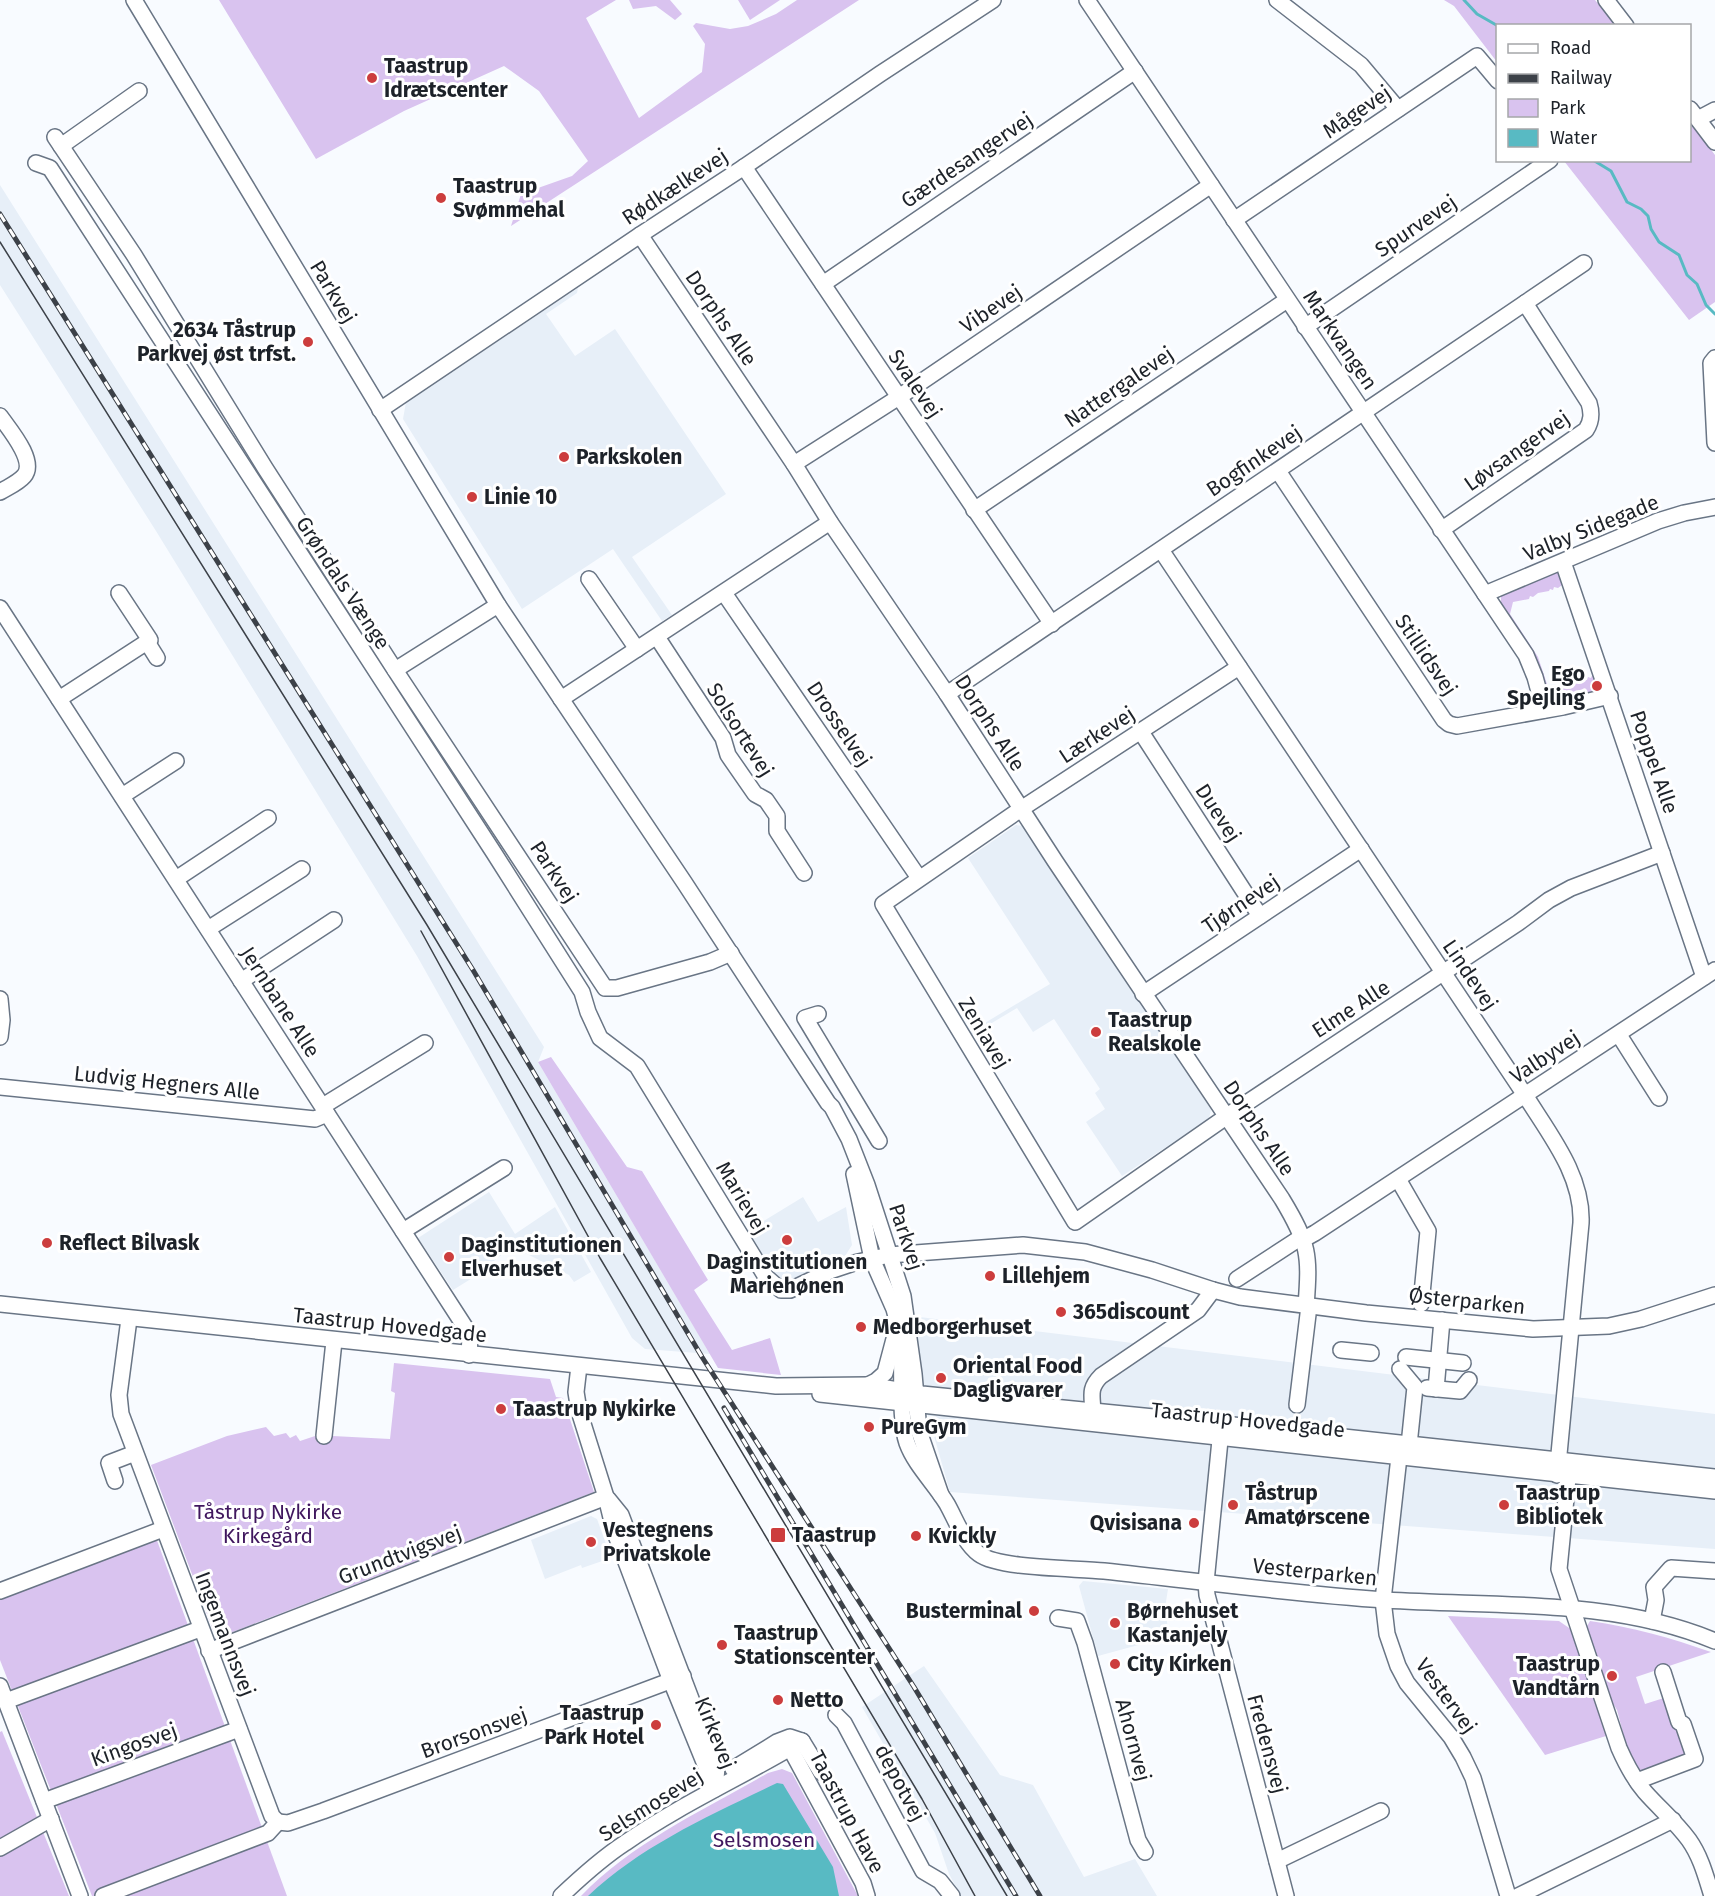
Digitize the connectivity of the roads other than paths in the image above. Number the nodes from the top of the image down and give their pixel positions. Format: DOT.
graph roads {
  1 [pos="134,0"];
  2 [pos="993,0"];
  3 [pos="1087,0"];
  4 [pos="1277,0"];
  5 [pos="1606,0"];
  6 [pos="1624,24"];
  7 [pos="1135,71"];
  8 [pos="1496,80"];
  9 [pos="139,91"];
  10 [pos="1398,109"];
  11 [pos="1715,110"];
  12 [pos="1694,114"];
  13 [pos="1715,142"];
  14 [pos="1547,162"];
  15 [pos="36,163"];
  16 [pos="744,167"];
  17 [pos="1211,185"];
  18 [pos="1234,220"];
  19 [pos="640,235"];
  20 [pos="1584,263"];
  21 [pos="823,284"];
  22 [pos="1287,300"];
  23 [pos="1526,303"];
  24 [pos="1305,327"];
  25 [pos="1715,358"];
  26 [pos="899,397"];
  27 [pos="380,410"];
  28 [pos="1363,413"];
  29 [pos="0,416"];
  30 [pos="1715,443"];
  31 [pos="794,464"];
  32 [pos="1278,471"];
  33 [pos="0,492"];
  34 [pos="1715,507"];
  35 [pos="974,510"];
  36 [pos="830,522"];
  37 [pos="1441,530"];
  38 [pos="1161,550"];
  39 [pos="1563,562"];
  40 [pos="589,579"];
  41 [pos="119,593"];
  42 [pos="724,593"];
  43 [pos="1485,594"];
  44 [pos="498,604"];
  45 [pos="0,608"];
  46 [pos="1052,624"];
  47 [pos="657,637"];
  48 [pos="147,642"];
  49 [pos="637,649"];
  50 [pos="158,658"];
  51 [pos="1239,667"];
  52 [pos="395,670"];
  53 [pos="947,694"];
  54 [pos="1610,696"];
  55 [pos="59,699"];
  56 [pos="561,699"];
  57 [pos="1544,710"];
  58 [pos="1141,732"];
  59 [pos="176,760"];
  60 [pos="122,796"];
  61 [pos="1020,809"];
  62 [pos="268,818"];
  63 [pos="1361,849"];
  64 [pos="1662,853"];
  65 [pos="302,869"];
  66 [pos="804,873"];
  67 [pos="919,878"];
  68 [pos="176,879"];
  69 [pos="1260,916"];
  70 [pos="334,920"];
  71 [pos="208,928"];
  72 [pos="731,953"];
  73 [pos="1444,973"];
  74 [pos="1709,974"];
  75 [pos="241,981"];
  76 [pos="1143,994"];
  77 [pos="0,999"];
  78 [pos="818,1014"];
  79 [pos="1618,1035"];
  80 [pos="0,1037"];
  81 [pos="600,1038"];
  82 [pos="425,1043"];
  83 [pos="0,1087"];
  84 [pos="848,1089"];
  85 [pos="1525,1095"];
  86 [pos="1659,1098"];
  87 [pos="827,1102"];
  88 [pos="325,1110"];
  89 [pos="1227,1116"];
  90 [pos="879,1141"];
  91 [pos="504,1168"];
  92 [pos="1398,1179"];
  93 [pos="1075,1222"];
  94 [pos="403,1231"];
  95 [pos="1303,1238"];
  96 [pos="889,1255"];
  97 [pos="872,1259"];
  98 [pos="1238,1279"];
  99 [pos="1213,1290"];
  100 [pos="1715,1295"];
  101 [pos="0,1304"];
  102 [pos="1421,1304"];
  103 [pos="1307,1306"];
  104 [pos="129,1319"];
  105 [pos="1442,1320"];
  106 [pos="898,1324"];
  107 [pos="1573,1329"];
  108 [pos="334,1341"];
  109 [pos="1341,1350"];
  110 [pos="1371,1353"];
  111 [pos="469,1355"];
  112 [pos="1439,1360"];
  113 [pos="1463,1363"];
  114 [pos="579,1366"];
  115 [pos="1469,1380"];
  116 [pos="868,1385"];
  117 [pos="776,1386"];
  118 [pos="1415,1387"];
  119 [pos="1436,1389"];
  120 [pos="909,1398"];
  121 [pos="1297,1405"];
  122 [pos="1093,1411"];
  123 [pos="1221,1431"];
  124 [pos="324,1436"];
  125 [pos="1403,1449"];
  126 [pos="135,1453"];
  127 [pos="1563,1468"];
  128 [pos="1715,1477"];
  129 [pos="115,1481"];
  130 [pos="1715,1491"];
  131 [pos="606,1497"];
  132 [pos="163,1529"];
  133 [pos="1715,1571"];
  134 [pos="1206,1581"];
  135 [pos="0,1591"];
  136 [pos="1383,1600"];
  137 [pos="1571,1608"];
  138 [pos="1058,1618"];
  139 [pos="1652,1621"];
  140 [pos="201,1629"];
  141 [pos="1715,1641"];
  142 [pos="209,1651"];
  143 [pos="1663,1672"];
  144 [pos="677,1679"];
  145 [pos="0,1686"];
  146 [pos="6,1701"];
  147 [pos="837,1715"];
  148 [pos="6,1723"];
  149 [pos="238,1729"];
  150 [pos="796,1745"];
  151 [pos="821,1772"];
  152 [pos="1637,1781"];
  153 [pos="715,1789"];
  154 [pos="44,1801"];
  155 [pos="1381,1811"];
  156 [pos="51,1820"];
  157 [pos="1673,1820"];
  158 [pos="278,1822"];
  159 [pos="0,1848"];
  160 [pos="1145,1852"];
  161 [pos="1277,1861"];
  162 [pos="862,1892"];
  163 [pos="80,1896"];
  164 [pos="103,1896"];
  165 [pos="561,1896"];
  166 [pos="952,1896"];
  167 [pos="1286,1896"];
  168 [pos="1508,1896"];
  169 [pos="1518,1896"];
  170 [pos="1713,1896"];
  1 -- 27 [label="street, Parkvej"];
  2 -- 16 [label="street, Rødkælkevej"];
  3 -- 7 [label="street, Markvangen"];
  4 -- 10 [label="street"];
  5 -- 6 [label="street"];
  7 -- 17 [label="street, Markvangen"];
  7 -- 21 [label="street, Gærdesangervej"];
  8 -- 10 [label="street, Mågevej"];
  9 -- 52 [label="street, Parkvej"];
  10 -- 18 [label="street, Mågevej"];
  11 -- 12 [label="street"];
  12 -- 13 [label="street"];
  14 -- 24 [label="street, Spurvevej"];
  15 -- 81 [label="street, Grøndals Vænge"];
  16 -- 19 [label="street, Rødkælkevej"];
  16 -- 21 [label="street, Svalevej"];
  17 -- 18 [label="street, Markvangen"];
  17 -- 26 [label="street, Vibevej"];
  18 -- 22 [label="street, Markvangen"];
  19 -- 27 [label="street, Rødkælkevej"];
  19 -- 31 [label="street, Dorphs Alle"];
  20 -- 23 [label="street, Bogfinkevej"];
  21 -- 26 [label="street, Svalevej"];
  22 -- 24 [label="street, Markvangen"];
  22 -- 35 [label="street, Nattergalevej"];
  23 -- 28 [label="street, Bogfinkevej"];
  23 -- 37 [label="street, Løvsangervej"];
  24 -- 28 [label="street, Markvangen"];
  25 -- 30 [label="street"];
  26 -- 31 [label="street, Vibevej"];
  26 -- 35 [label="street, Svalevej"];
  27 -- 44 [label="street, Parkvej"];
  28 -- 32 [label="street, Bogfinkevej"];
  28 -- 37 [label="street, Markvangen"];
  29 -- 33 [label="street"];
  31 -- 36 [label="street, Dorphs Alle"];
  32 -- 38 [label="street, Bogfinkevej"];
  32 -- 57 [label="street, Stillidsvej"];
  34 -- 39 [label="street, Valby Sidegade"];
  35 -- 46 [label="street, Svalevej"];
  36 -- 42 [label="street"];
  36 -- 53 [label="street, Dorphs Alle"];
  37 -- 43 [label="street, Markvangen"];
  38 -- 46 [label="street, Bogfinkevej"];
  38 -- 51 [label="street, Lindevej"];
  39 -- 43 [label="street, Valby Sidegade"];
  39 -- 54 [label="street, Poppel Alle"];
  40 -- 49 [label="street"];
  41 -- 48 [label="street"];
  42 -- 47 [label="street"];
  42 -- 67 [label="street, Drosselvej"];
  43 -- 57 [label="street, Markvangen"];
  44 -- 52 [label="street"];
  44 -- 56 [label="street, Parkvej"];
  45 -- 55 [label="street, Jernbane Alle"];
  46 -- 53 [label="street, Bogfinkevej"];
  47 -- 49 [label="street"];
  47 -- 66 [label="street, Solsortevej"];
  48 -- 50 [label="street"];
  48 -- 55 [label="street"];
  49 -- 56 [label="street"];
  51 -- 58 [label="street, Lærkevej"];
  51 -- 63 [label="street, Lindevej"];
  52 -- 72 [label="street, Parkvej"];
  53 -- 61 [label="street, Dorphs Alle"];
  54 -- 57 [label="street, Stillidsvej"];
  54 -- 64 [label="street, Poppel Alle"];
  55 -- 60 [label="street, Jernbane Alle"];
  56 -- 72 [label="street, Parkvej"];
  58 -- 61 [label="street, Lærkevej"];
  58 -- 69 [label="street, Duevej"];
  59 -- 60 [label="street"];
  60 -- 68 [label="street, Jernbane Alle"];
  61 -- 67 [label="street, Lærkevej"];
  61 -- 76 [label="street, Dorphs Alle"];
  62 -- 68 [label="street"];
  63 -- 69 [label="street, Tjørnevej"];
  63 -- 73 [label="street, Lindevej"];
  64 -- 73 [label="street, Elme Alle"];
  64 -- 74 [label="street, Poppel Alle"];
  65 -- 71 [label="street"];
  67 -- 93 [label="street, Zeniavej"];
  68 -- 71 [label="street, Jernbane Alle"];
  69 -- 76 [label="street, Tjørnevej"];
  70 -- 75 [label="street"];
  71 -- 75 [label="street, Jernbane Alle"];
  72 -- 87 [label="street, Parkvej"];
  73 -- 85 [label="street, Lindevej"];
  73 -- 89 [label="street, Elme Alle"];
  74 -- 79 [label="street, Valbyvej"];
  75 -- 88 [label="street, Jernbane Alle"];
  76 -- 89 [label="street, Dorphs Alle"];
  77 -- 80 [label="street"];
  78 -- 84 [label="street"];
  79 -- 85 [label="street, Valbyvej"];
  79 -- 86 [label="street"];
  81 -- 97 [label="street, Marievej"];
  82 -- 88 [label="street"];
  83 -- 88 [label="street, Ludvig Hegners Alle"];
  84 -- 87 [label="street"];
  84 -- 90 [label="street"];
  85 -- 92 [label="street, Valbyvej"];
  85 -- 107 [label="street, Lindevej"];
  87 -- 96 [label="street, Parkvej"];
  87 -- 97 [label="street, Parkvej"];
  88 -- 94 [label="street, Jernbane Alle"];
  89 -- 93 [label="street, Elme Alle"];
  89 -- 95 [label="street, Dorphs Alle"];
  91 -- 94 [label="street"];
  92 -- 95 [label="street, Valbyvej"];
  92 -- 102 [label="street"];
  94 -- 111 [label="street, Jernbane Alle"];
  95 -- 98 [label="street"];
  95 -- 103 [label="street, Dorphs Alle"];
  96 -- 97 [label="street, Marievej"];
  96 -- 99 [label="street, Østerparken"];
  96 -- 120 [label="street, Parkvej"];
  97 -- 106 [label="street, Parkvej"];
  99 -- 103 [label="street, Østerparken"];
  99 -- 122 [label="street"];
  100 -- 107 [label="street, Østerparken"];
  101 -- 104 [label="street, Taastrup Hovedgade"];
  103 -- 105 [label="street, Østerparken"];
  103 -- 121 [label="street, Dorphs Alle"];
  104 -- 108 [label="street, Taastrup Hovedgade"];
  104 -- 126 [label="street, Ingemannsvej"];
  105 -- 107 [label="street, Østerparken"];
  105 -- 112 [label="street"];
  106 -- 116 [label="street"];
  106 -- 120 [label="street, Parkvej"];
  107 -- 127 [label="street, Lindevej"];
  108 -- 111 [label="street, Taastrup Hovedgade"];
  108 -- 124 [label="street"];
  109 -- 110 [label="street"];
  111 -- 114 [label="street, Taastrup Hovedgade"];
  112 -- 113 [label="street"];
  112 -- 118 [label="street"];
  112 -- 119 [label="street"];
  114 -- 117 [label="street, Taastrup Hovedgade"];
  114 -- 131 [label="street, Kirkevej"];
  115 -- 119 [label="street"];
  116 -- 117 [label="street, Taastrup Hovedgade"];
  116 -- 120 [label="street, Taastrup Hovedgade"];
  117 -- 120 [label="street, Taastrup Hovedgade"];
  118 -- 119 [label="street"];
  118 -- 125 [label="street, Vestervej"];
  120 -- 122 [label="street, Taastrup Hovedgade"];
  120 -- 123 [label="street, Taastrup Hovedgade"];
  120 -- 134 [label="street, Vesterparken"];
  122 -- 123 [label="street, Taastrup Hovedgade"];
  123 -- 125 [label="street, Taastrup Hovedgade"];
  123 -- 134 [label="street, Fredensvej"];
  125 -- 127 [label="street, Taastrup Hovedgade"];
  125 -- 136 [label="street, Vestervej"];
  126 -- 129 [label="street"];
  126 -- 132 [label="street, Ingemannsvej"];
  127 -- 128 [label="street, Taastrup Hovedgade"];
  127 -- 130 [label="street, Taastrup Hovedgade"];
  127 -- 137 [label="street, Lindevej"];
  131 -- 142 [label="street, Grundtvigsvej"];
  131 -- 144 [label="street, Kirkevej"];
  132 -- 135 [label="street"];
  132 -- 140 [label="street, Ingemannsvej"];
  133 -- 139 [label="street"];
  134 -- 136 [label="street, Vesterparken"];
  134 -- 161 [label="street, Fredensvej"];
  136 -- 137 [label="street, Vesterparken"];
  136 -- 168 [label="street, Vestervej"];
  137 -- 139 [label="street, Vesterparken"];
  137 -- 152 [label="street, Lindevej"];
  138 -- 160 [label="street, Ahornvej"];
  139 -- 141 [label="street, Vesterparken"];
  140 -- 142 [label="street, Ingemannsvej"];
  140 -- 146 [label="street"];
  142 -- 149 [label="street, Ingemannsvej"];
  143 -- 152 [label="street"];
  144 -- 153 [label="street, Kirkevej"];
  144 -- 158 [label="street, Brorsonsvej"];
  145 -- 146 [label="street"];
  146 -- 148 [label="street"];
  147 -- 166 [label="street, depotvej"];
  148 -- 154 [label="street"];
  149 -- 154 [label="street, Kingosvej"];
  149 -- 158 [label="street, Ingemannsvej"];
  150 -- 151 [label="street"];
  150 -- 153 [label="street, Selsmosevej"];
  150 -- 162 [label="street, Taastrup Have"];
  152 -- 157 [label="street, Lindevej"];
  153 -- 165 [label="street, Selsmosevej"];
  154 -- 156 [label="street"];
  155 -- 161 [label="street"];
  156 -- 159 [label="street"];
  156 -- 163 [label="street"];
  157 -- 169 [label="street"];
  157 -- 170 [label="street, Lindevej"];
  158 -- 164 [label="street"];
  161 -- 167 [label="street, Fredensvej"];
}
